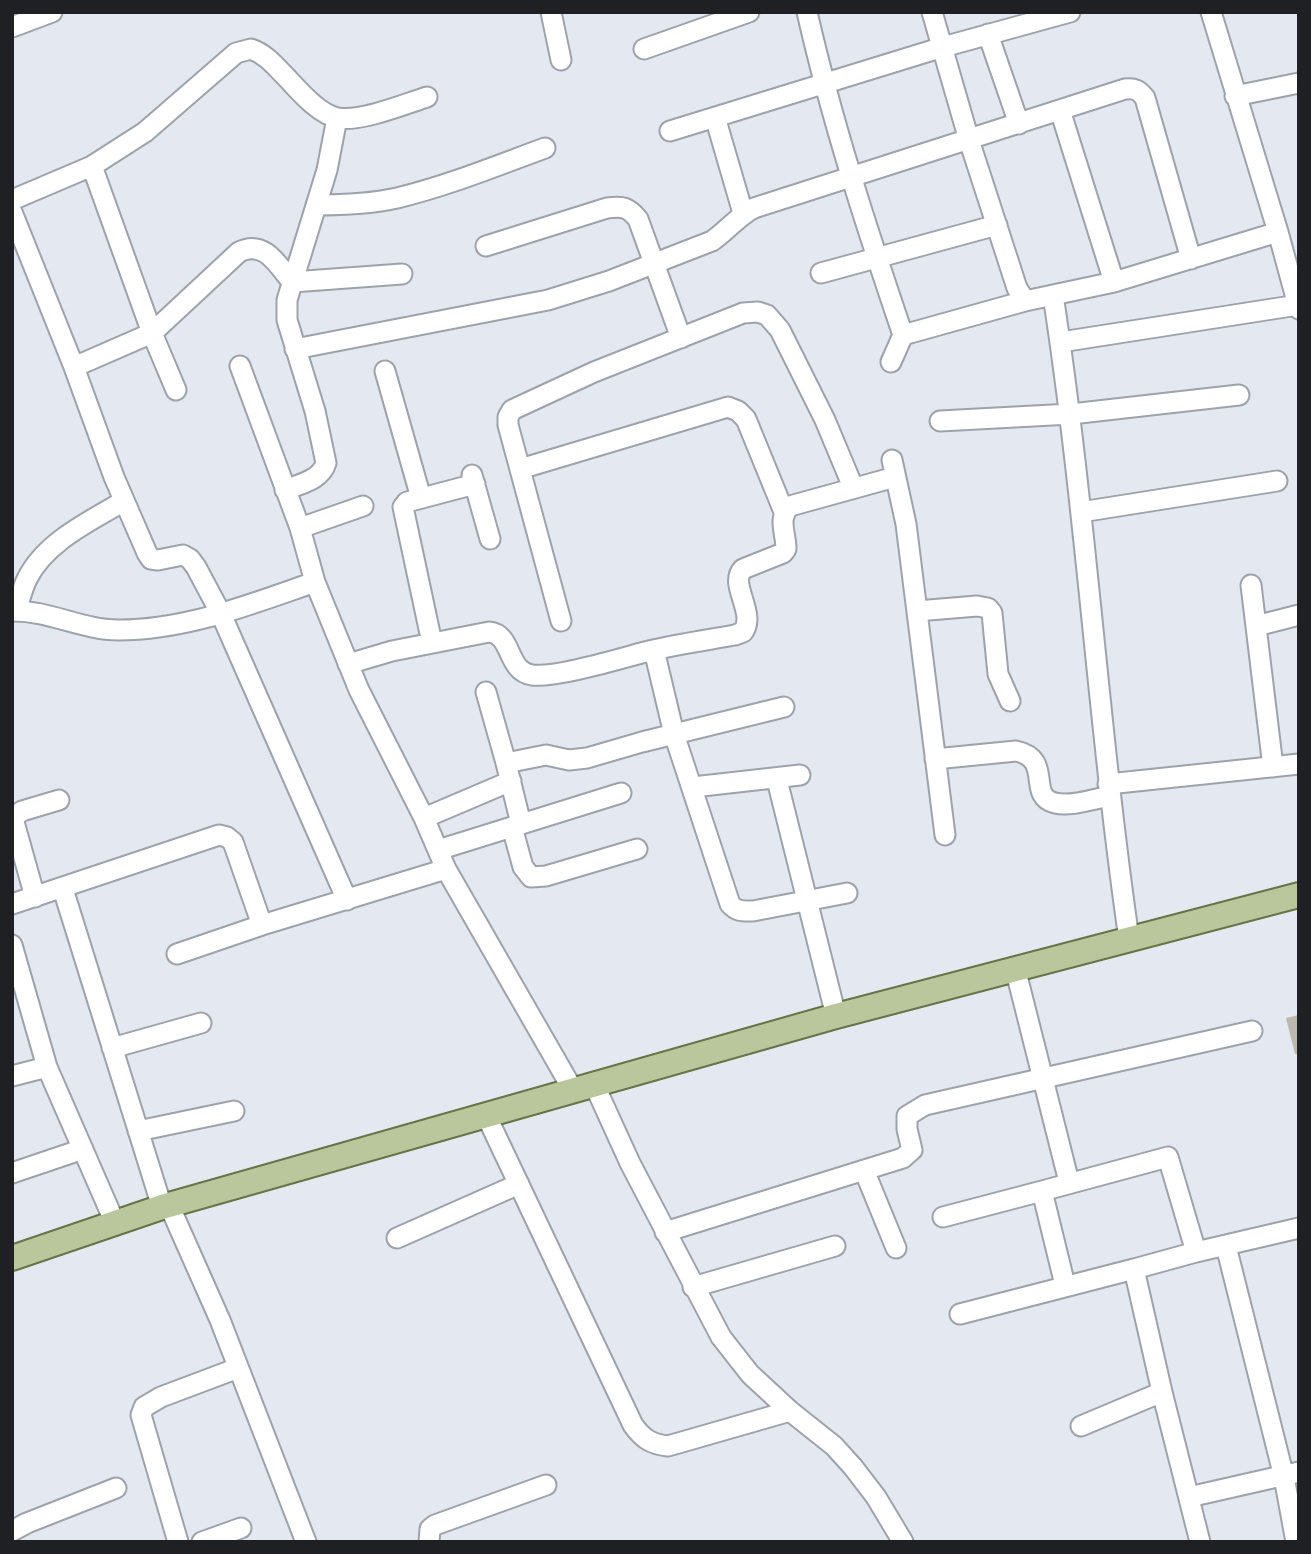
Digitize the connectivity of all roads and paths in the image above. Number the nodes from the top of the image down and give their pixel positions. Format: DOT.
graph roads {
  1 [pos="52,12"];
  2 [pos="551,12"];
  3 [pos="749,12"];
  4 [pos="807,12"];
  5 [pos="932,12"];
  6 [pos="1070,12"];
  7 [pos="1211,12"];
  8 [pos="12,27"];
  9 [pos="988,34"];
  10 [pos="943,47"];
  11 [pos="644,48"];
  12 [pos="561,60"];
  13 [pos="1299,83"];
  14 [pos="823,84"];
  15 [pos="1235,96"];
  16 [pos="427,97"];
  17 [pos="1060,110"];
  18 [pos="715,117"];
  19 [pos="337,118"];
  20 [pos="1019,124"];
  21 [pos="670,131"];
  22 [pos="969,140"];
  23 [pos="545,148"];
  24 [pos="92,166"];
  25 [pos="852,177"];
  26 [pos="14,197"];
  27 [pos="316,205"];
  28 [pos="743,213"];
  29 [pos="997,225"];
  30 [pos="1278,232"];
  31 [pos="486,246"];
  32 [pos="877,258"];
  33 [pos="1191,259"];
  34 [pos="655,263"];
  35 [pos="821,273"];
  36 [pos="402,274"];
  37 [pos="292,282"];
  38 [pos="1114,282"];
  39 [pos="1053,295"];
  40 [pos="1025,301"];
  41 [pos="1298,307"];
  42 [pos="152,333"];
  43 [pos="903,335"];
  44 [pos="681,338"];
  45 [pos="1061,342"];
  46 [pos="295,349"];
  47 [pos="891,362"];
  48 [pos="240,366"];
  49 [pos="75,367"];
  50 [pos="385,371"];
  51 [pos="176,390"];
  52 [pos="1239,395"];
  53 [pos="1070,414"];
  54 [pos="940,421"];
  55 [pos="520,469"];
  56 [pos="1276,481"];
  57 [pos="852,487"];
  58 [pos="285,490"];
  59 [pos="421,498"];
  60 [pos="124,501"];
  61 [pos="363,506"];
  62 [pos="783,512"];
  63 [pos="1081,512"];
  64 [pos="300,528"];
  65 [pos="490,539"];
  66 [pos="315,582"];
  67 [pos="1251,585"];
  68 [pos="14,611"];
  69 [pos="917,611"];
  70 [pos="221,614"];
  71 [pos="1299,615"];
  72 [pos="561,621"];
  73 [pos="1256,626"];
  74 [pos="432,643"];
  75 [pos="654,650"];
  76 [pos="348,664"];
  77 [pos="486,692"];
  78 [pos="1010,701"];
  79 [pos="784,707"];
  80 [pos="674,734"];
  81 [pos="935,760"];
  82 [pos="1299,764"];
  83 [pos="1273,767"];
  84 [pos="508,772"];
  85 [pos="800,775"];
  86 [pos="777,779"];
  87 [pos="693,787"];
  88 [pos="1109,790"];
  89 [pos="621,793"];
  90 [pos="59,800"];
  91 [pos="424,818"];
  92 [pos="516,826"];
  93 [pos="945,835"];
  94 [pos="637,849"];
  95 [pos="438,850"];
  96 [pos="446,869"];
  97 [pos="63,889"];
  98 [pos="847,893"];
  99 [pos="1299,895"];
  100 [pos="35,897"];
  101 [pos="347,900"];
  102 [pos="806,900"];
  103 [pos="12,904"];
  104 [pos="262,925"];
  105 [pos="1129,939"];
  106 [pos="12,945"];
  107 [pos="177,954"];
  108 [pos="1015,968"];
  109 [pos="836,1016"];
  110 [pos="201,1023"];
  111 [pos="1252,1031"];
  112 [pos="112,1048"];
  113 [pos="47,1068"];
  114 [pos="12,1076"];
  115 [pos="1043,1077"];
  116 [pos="584,1087"];
  117 [pos="234,1111"];
  118 [pos="486,1115"];
  119 [pos="138,1131"];
  120 [pos="83,1149"];
  121 [pos="864,1170"];
  122 [pos="12,1173"];
  123 [pos="1069,1182"];
  124 [pos="519,1184"];
  125 [pos="1042,1191"];
  126 [pos="166,1206"];
  127 [pos="943,1217"];
  128 [pos="115,1223"];
  129 [pos="1299,1228"];
  130 [pos="665,1232"];
  131 [pos="397,1238"];
  132 [pos="835,1246"];
  133 [pos="1226,1246"];
  134 [pos="896,1248"];
  135 [pos="1196,1252"];
  136 [pos="12,1258"];
  137 [pos="1134,1269"];
  138 [pos="1065,1285"];
  139 [pos="693,1287"];
  140 [pos="960,1314"];
  141 [pos="238,1368"];
  142 [pos="1162,1392"];
  143 [pos="790,1411"];
  144 [pos="1081,1426"];
  145 [pos="1291,1475"];
  146 [pos="545,1485"];
  147 [pos="116,1488"];
  148 [pos="1189,1497"];
  149 [pos="241,1528"];
  150 [pos="12,1531"];
  151 [pos="178,1542"];
  152 [pos="202,1542"];
  153 [pos="306,1542"];
  154 [pos="429,1542"];
  155 [pos="902,1542"];
  156 [pos="1200,1542"];
  157 [pos="1296,1542"];
  1 -- 8 [label="street"];
  2 -- 12 [label="street"];
  3 -- 11 [label="street"];
  4 -- 14 [label="street"];
  5 -- 10 [label="street"];
  6 -- 9 [label="street"];
  7 -- 15 [label="street"];
  9 -- 10 [label="street"];
  9 -- 20 [label="street"];
  10 -- 14 [label="street"];
  10 -- 22 [label="street"];
  13 -- 15 [label="street"];
  14 -- 18 [label="street"];
  14 -- 25 [label="street"];
  15 -- 30 [label="street"];
  16 -- 19 [label="street"];
  17 -- 20 [label="street"];
  17 -- 33 [label="street"];
  17 -- 38 [label="street"];
  18 -- 21 [label="street"];
  18 -- 28 [label="street"];
  19 -- 24 [label="street"];
  19 -- 27 [label="street"];
  20 -- 22 [label="street"];
  22 -- 25 [label="street"];
  22 -- 29 [label="street"];
  23 -- 27 [label="street"];
  24 -- 26 [label="street"];
  24 -- 42 [label="street"];
  25 -- 28 [label="street"];
  25 -- 32 [label="street"];
  26 -- 49 [label="street"];
  27 -- 37 [label="street"];
  28 -- 34 [label="street"];
  29 -- 32 [label="street"];
  29 -- 40 [label="street"];
  30 -- 33 [label="street"];
  30 -- 41 [label="street"];
  31 -- 34 [label="street"];
  32 -- 35 [label="street"];
  32 -- 43 [label="street"];
  33 -- 38 [label="street"];
  34 -- 44 [label="street"];
  34 -- 46 [label="street"];
  36 -- 37 [label="street"];
  37 -- 42 [label="street"];
  37 -- 46 [label="street"];
  38 -- 39 [label="street"];
  39 -- 40 [label="street"];
  39 -- 45 [label="street"];
  40 -- 43 [label="street"];
  41 -- 45 [label="street"];
  42 -- 49 [label="street"];
  42 -- 51 [label="street"];
  43 -- 47 [label="street"];
  44 -- 55 [label="street"];
  44 -- 57 [label="street"];
  45 -- 53 [label="street"];
  46 -- 58 [label="street"];
  48 -- 58 [label="street"];
  49 -- 60 [label="street"];
  50 -- 59 [label="street"];
  52 -- 53 [label="street"];
  53 -- 54 [label="street"];
  53 -- 63 [label="street"];
  55 -- 62 [label="street"];
  55 -- 72 [label="street"];
  56 -- 63 [label="street"];
  57 -- 62 [label="street"];
  57 -- 69 [label="street"];
  58 -- 64 [label="street"];
  59 -- 65 [label="street"];
  59 -- 74 [label="street"];
  60 -- 68 [label="street"];
  60 -- 70 [label="street"];
  61 -- 64 [label="street"];
  62 -- 75 [label="street"];
  63 -- 88 [label="street"];
  64 -- 66 [label="street"];
  66 -- 70 [label="street"];
  66 -- 76 [label="street"];
  67 -- 73 [label="street"];
  68 -- 70 [label="street"];
  69 -- 78 [label="street"];
  69 -- 81 [label="street"];
  70 -- 101 [label="street"];
  71 -- 73 [label="street"];
  73 -- 83 [label="street"];
  74 -- 75 [label="street"];
  74 -- 76 [label="street"];
  75 -- 80 [label="street"];
  76 -- 91 [label="street"];
  77 -- 84 [label="street"];
  79 -- 80 [label="street"];
  80 -- 84 [label="street"];
  80 -- 87 [label="street"];
  81 -- 88 [label="street"];
  81 -- 93 [label="street"];
  82 -- 83 [label="street"];
  83 -- 88 [label="street"];
  84 -- 91 [label="street"];
  84 -- 92 [label="street"];
  85 -- 86 [label="street"];
  86 -- 87 [label="street"];
  86 -- 102 [label="street"];
  87 -- 102 [label="street"];
  88 -- 105 [label="street"];
  89 -- 92 [label="street"];
  90 -- 100 [label="street"];
  91 -- 95 [label="street"];
  92 -- 94 [label="street"];
  92 -- 95 [label="street"];
  95 -- 96 [label="street"];
  96 -- 101 [label="street"];
  96 -- 116 [label="street"];
  97 -- 100 [label="street"];
  97 -- 104 [label="street"];
  97 -- 112 [label="street"];
  98 -- 102 [label="street"];
  99 -- 105 [label="main road"];
  100 -- 103 [label="street"];
  101 -- 104 [label="street"];
  102 -- 109 [label="street"];
  104 -- 107 [label="street"];
  105 -- 108 [label="main road"];
  106 -- 113 [label="street"];
  108 -- 109 [label="main road"];
  108 -- 115 [label="street"];
  109 -- 116 [label="main road"];
  110 -- 112 [label="street"];
  111 -- 115 [label="street"];
  112 -- 119 [label="street"];
  113 -- 114 [label="street"];
  113 -- 120 [label="street"];
  115 -- 121 [label="street"];
  115 -- 123 [label="street"];
  116 -- 118 [label="main road"];
  116 -- 130 [label="street"];
  117 -- 119 [label="street"];
  118 -- 124 [label="street"];
  118 -- 126 [label="main road"];
  119 -- 126 [label="street"];
  120 -- 122 [label="street"];
  120 -- 128 [label="street"];
  121 -- 130 [label="street"];
  121 -- 134 [label="street"];
  123 -- 125 [label="street"];
  123 -- 135 [label="street"];
  124 -- 131 [label="street"];
  124 -- 143 [label="street"];
  125 -- 127 [label="street"];
  125 -- 138 [label="street"];
  126 -- 128 [label="main road"];
  126 -- 141 [label="street"];
  128 -- 136 [label="main road"];
  129 -- 133 [label="street"];
  130 -- 139 [label="street"];
  132 -- 139 [label="street"];
  133 -- 135 [label="street"];
  133 -- 145 [label="street"];
  135 -- 137 [label="street"];
  137 -- 138 [label="street"];
  137 -- 142 [label="street"];
  138 -- 140 [label="street"];
  139 -- 143 [label="street"];
  141 -- 151 [label="street"];
  141 -- 153 [label="street"];
  142 -- 144 [label="street"];
  142 -- 148 [label="street"];
  143 -- 155 [label="street"];
  145 -- 148 [label="street"];
  145 -- 157 [label="street"];
  146 -- 154 [label="street"];
  147 -- 150 [label="street"];
  148 -- 156 [label="street"];
  149 -- 152 [label="street"];
}
